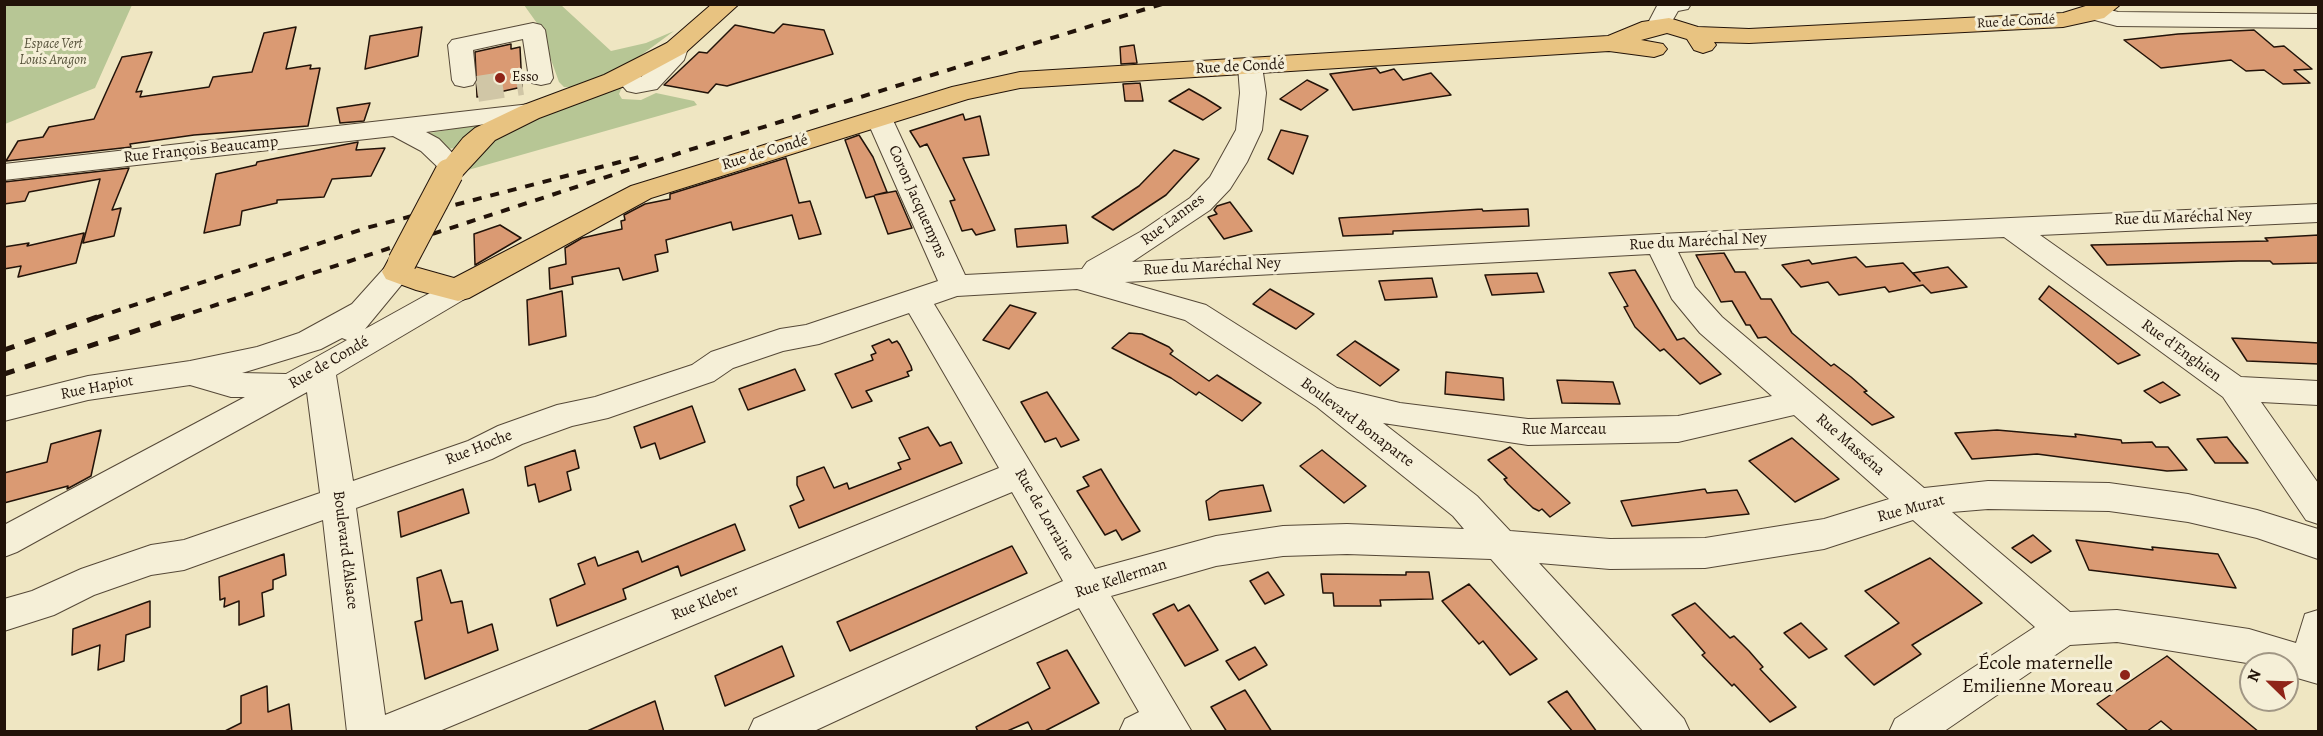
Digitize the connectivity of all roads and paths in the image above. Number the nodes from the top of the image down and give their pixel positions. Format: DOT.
graph roads {
  1 [pos="727,4"];
  2 [pos="1680,4"];
  3 [pos="2102,9"];
  4 [pos="2319,21"];
  5 [pos="1653,35"];
  6 [pos="1250,66"];
  7 [pos="559,101"];
  8 [pos="530,112"];
  9 [pos="879,117"];
  10 [pos="461,120"];
  11 [pos="397,128"];
  12 [pos="450,170"];
  13 [pos="4,172"];
  14 [pos="2319,213"];
  15 [pos="2008,225"];
  16 [pos="1659,243"];
  17 [pos="400,267"];
  18 [pos="1077,279"];
  19 [pos="955,286"];
  20 [pos="458,290"];
  21 [pos="916,299"];
  22 [pos="361,312"];
  23 [pos="260,358"];
  24 [pos="319,368"];
  25 [pos="190,373"];
  26 [pos="288,386"];
  27 [pos="2234,389"];
  28 [pos="2319,393"];
  29 [pos="1328,398"];
  30 [pos="1800,402"];
  31 [pos="4,409"];
  32 [pos="1020,474"];
  33 [pos="338,500"];
  34 [pos="1919,504"];
  35 [pos="2319,510"];
  36 [pos="4,542"];
  37 [pos="2319,544"];
  38 [pos="1502,545"];
  39 [pos="1087,587"];
  40 [pos="4,615"];
  41 [pos="2319,626"];
  42 [pos="2063,629"];
  43 [pos="2315,665"];
  44 [pos="1158,727"];
  45 [pos="367,732"];
  46 [pos="390,732"];
  47 [pos="768,732"];
  48 [pos="1670,732"];
  49 [pos="1909,732"];
  1 -- 7 [label="main road"];
  2 -- 5 [label="street"];
  3 -- 4 [label="street, Rue de Condé"];
  3 -- 5 [label="main road, Rue de Condé"];
  5 -- 6 [label="main road, Rue de Condé"];
  6 -- 9 [label="main road, Rue de Condé"];
  6 -- 18 [label="street, Rue Lannes"];
  7 -- 8 [label="main road"];
  7 -- 10 [label="street"];
  8 -- 10 [label="street, Rue François Beaucamp"];
  8 -- 12 [label="main road"];
  9 -- 19 [label="street, Coron Jacquemyns"];
  9 -- 20 [label="main road, Rue de Condé"];
  10 -- 11 [label="street, Rue François Beaucamp"];
  11 -- 12 [label="street"];
  11 -- 13 [label="street, Rue François Beaucamp"];
  12 -- 17 [label="main road, bridge"];
  14 -- 15 [label="street, Rue du Maréchal Ney"];
  15 -- 16 [label="street, Rue du Maréchal Ney"];
  15 -- 27 [label="street, Rue d'Enghien"];
  16 -- 18 [label="street, Rue du Maréchal Ney"];
  16 -- 30 [label="street, Rue Masséna"];
  17 -- 20 [label="main road"];
  17 -- 22 [label="street"];
  18 -- 19 [label="street, Boulevard Bonaparte"];
  18 -- 29 [label="street, Boulevard Bonaparte"];
  19 -- 21 [label="street, Rue Hoche"];
  20 -- 24 [label="street, Rue de Condé"];
  21 -- 32 [label="street, Rue de Lorraine"];
  21 -- 33 [label="street, Rue Hoche"];
  22 -- 23 [label="street, Rue Hapiot"];
  22 -- 24 [label="street"];
  23 -- 24 [label="street"];
  23 -- 25 [label="street, Rue Hapiot"];
  24 -- 26 [label="street, Rue de Condé"];
  24 -- 33 [label="street, Boulevard d'Alsace"];
  25 -- 26 [label="street, Rue Hapiot"];
  25 -- 31 [label="street, Rue Hapiot"];
  26 -- 36 [label="street, Rue de Condé"];
  27 -- 28 [label="street"];
  27 -- 35 [label="street, Rue d'Enghien"];
  29 -- 30 [label="street, Rue Marceau"];
  29 -- 38 [label="street, Boulevard Bonaparte"];
  30 -- 34 [label="street, Rue Masséna"];
  32 -- 39 [label="street, Rue de Lorraine"];
  32 -- 46 [label="street, Rue Kleber"];
  33 -- 40 [label="street, Rue Hoche"];
  33 -- 45 [label="street, Boulevard d'Alsace"];
  34 -- 37 [label="street, Rue Murat"];
  34 -- 38 [label="street, Rue Murat"];
  34 -- 42 [label="street, Rue Masséna"];
  38 -- 39 [label="street, Rue Kellerman"];
  38 -- 48 [label="street, Boulevard Bonaparte"];
  39 -- 44 [label="street, Rue de Lorraine"];
  39 -- 47 [label="street, Rue Kellerman"];
  41 -- 43 [label="street"];
  42 -- 43 [label="street"];
  42 -- 49 [label="street"];
}
